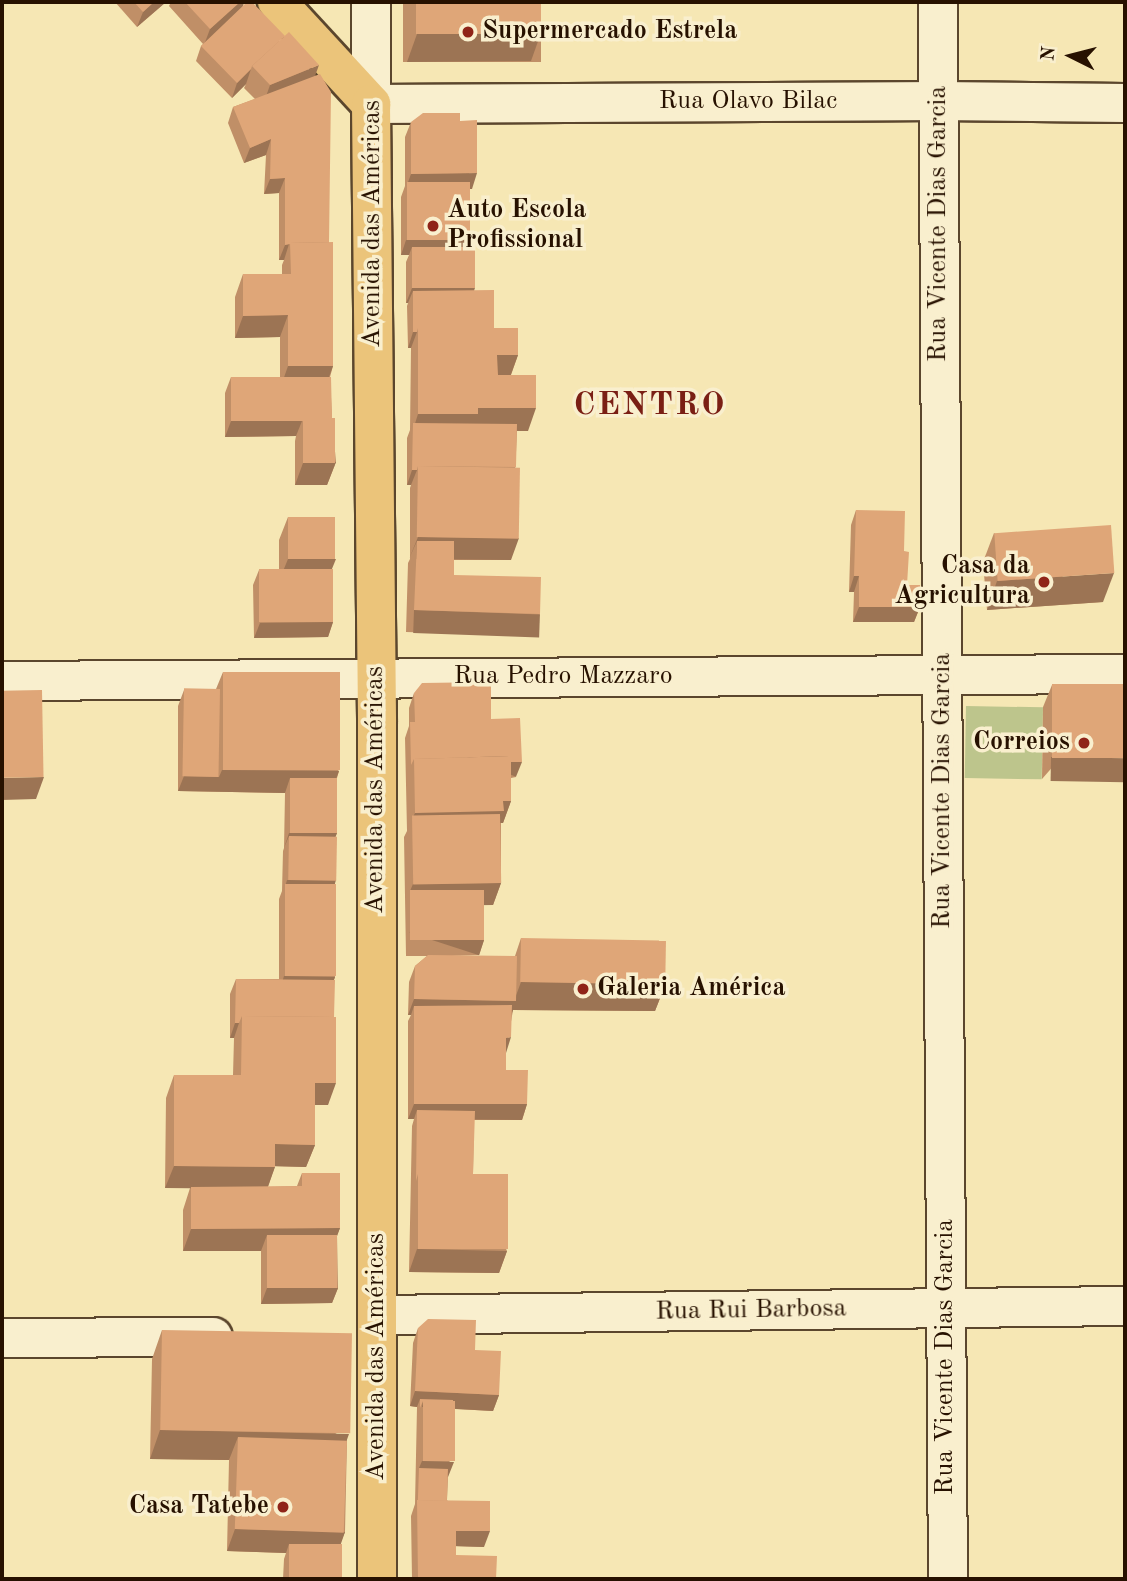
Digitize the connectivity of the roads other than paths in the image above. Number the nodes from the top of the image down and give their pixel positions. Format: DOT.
graph roads {
  1 [pos="277,2"];
  2 [pos="371,2"];
  3 [pos="938,2"];
  4 [pos="939,101"];
  5 [pos="1125,103"];
  6 [pos="371,104"];
  7 [pos="1125,674"];
  8 [pos="942,676"];
  9 [pos="376,679"];
  10 [pos="2,681"];
  11 [pos="1125,1306"];
  12 [pos="945,1308"];
  13 [pos="377,1326"];
  14 [pos="249,1337"];
  15 [pos="339,1337"];
  16 [pos="2,1338"];
  17 [pos="377,1579"];
  18 [pos="948,1579"];
  1 -- 6 [label="main road"];
  2 -- 6 [label="street, Avenida das Américas"];
  3 -- 4 [label="street, Rua Vicente Dias Garcia"];
  4 -- 5 [label="street, Rua Olavo Bilac"];
  4 -- 6 [label="street, Rua Olavo Bilac"];
  4 -- 8 [label="street, Rua Vicente Dias Garcia"];
  6 -- 9 [label="main road, Avenida das Américas"];
  7 -- 8 [label="street, Rua Pedro Mazzaro"];
  8 -- 9 [label="street, Rua Pedro Mazzaro"];
  8 -- 12 [label="street, Rua Vicente Dias Garcia"];
  9 -- 10 [label="street, Rua Pedro Mazzaro"];
  9 -- 13 [label="main road, Avenida das Américas"];
  11 -- 12 [label="street, Rua Rui Barbosa"];
  12 -- 13 [label="street, Rua Rui Barbosa"];
  12 -- 18 [label="street, Rua Vicente Dias Garcia"];
  13 -- 15 [label="street, Rua Rui Barbosa"];
  13 -- 17 [label="main road, Avenida das Américas"];
  14 -- 16 [label="street"];
}
